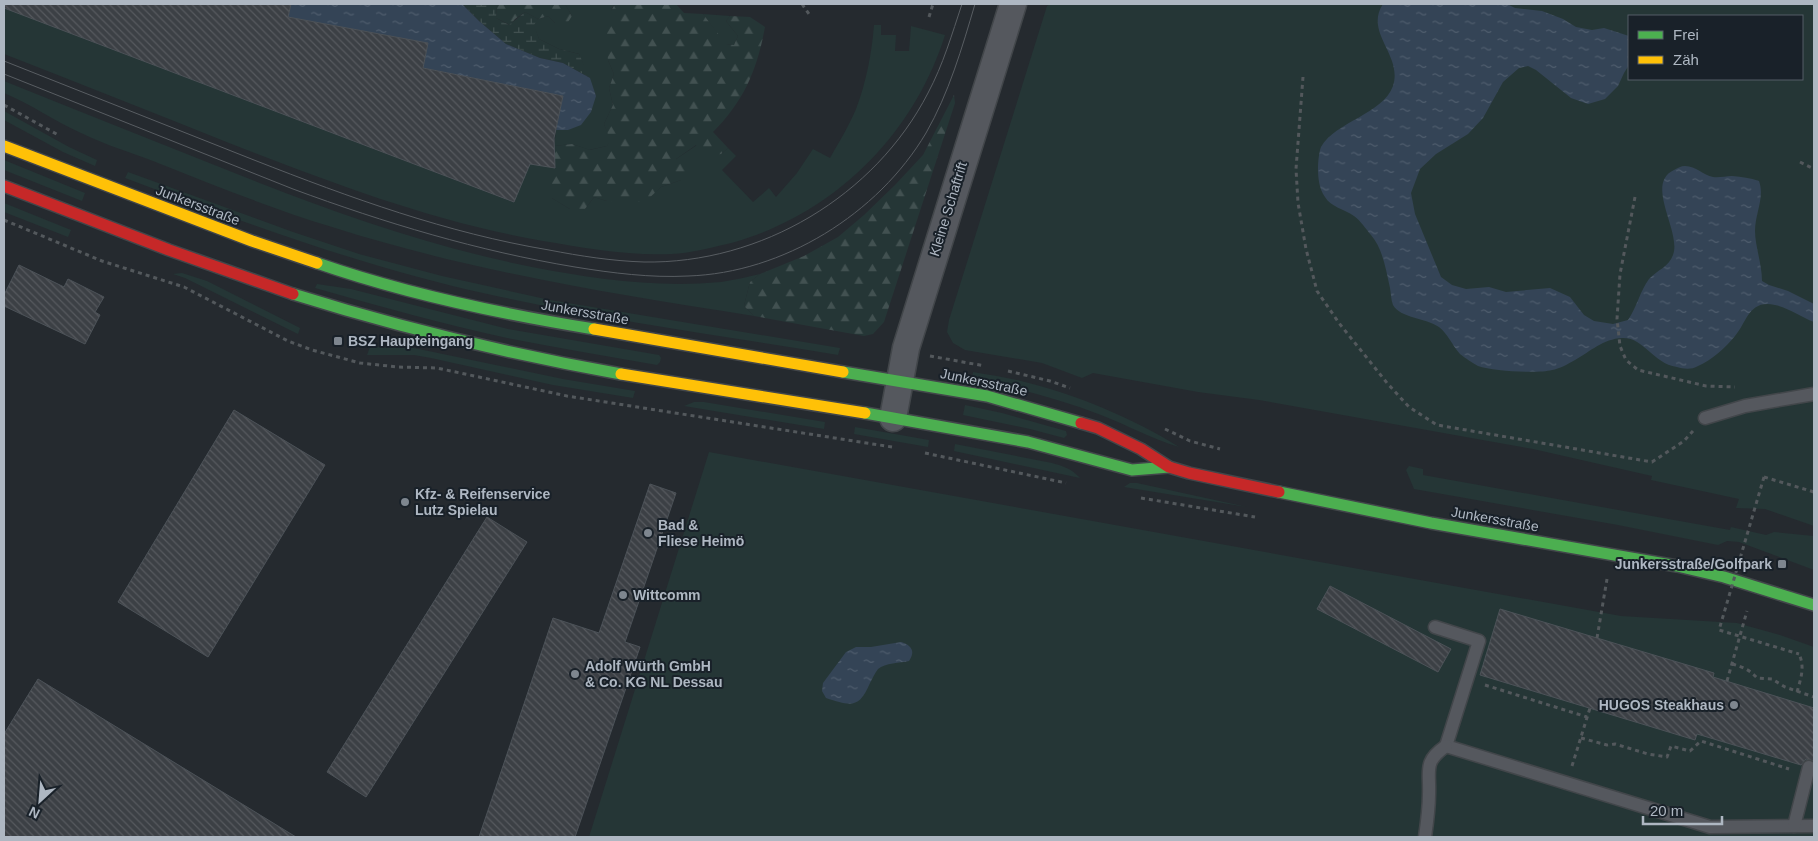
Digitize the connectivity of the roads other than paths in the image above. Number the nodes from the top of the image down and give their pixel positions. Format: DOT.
graph roads {
  1 [pos="1013,4"];
  2 [pos="4,146"];
  3 [pos="4,186"];
  4 [pos="899,381"];
  5 [pos="1814,394"];
  6 [pos="893,418"];
  7 [pos="1705,418"];
  8 [pos="1169,467"];
  9 [pos="1814,605"];
  10 [pos="1435,627"];
  11 [pos="1446,746"];
  12 [pos="1808,771"];
  13 [pos="1794,826"];
  14 [pos="1814,826"];
  15 [pos="1425,837"];
  1 -- 4 [label="street, Kleine Schaftrift"];
  2 -- 4 [label="main road, Junkersstraße"];
  3 -- 6 [label="main road, Junkersstraße"];
  4 -- 6 [label="street, Kleine Schaftrift"];
  4 -- 8 [label="main road, Junkersstraße"];
  5 -- 7 [label="lane"];
  6 -- 8 [label="main road, Junkersstraße"];
  8 -- 9 [label="main road, Junkersstraße"];
  10 -- 11 [label="lane"];
  11 -- 13 [label="lane"];
  11 -- 15 [label="lane"];
  12 -- 13 [label="lane"];
  13 -- 14 [label="lane"];
}
